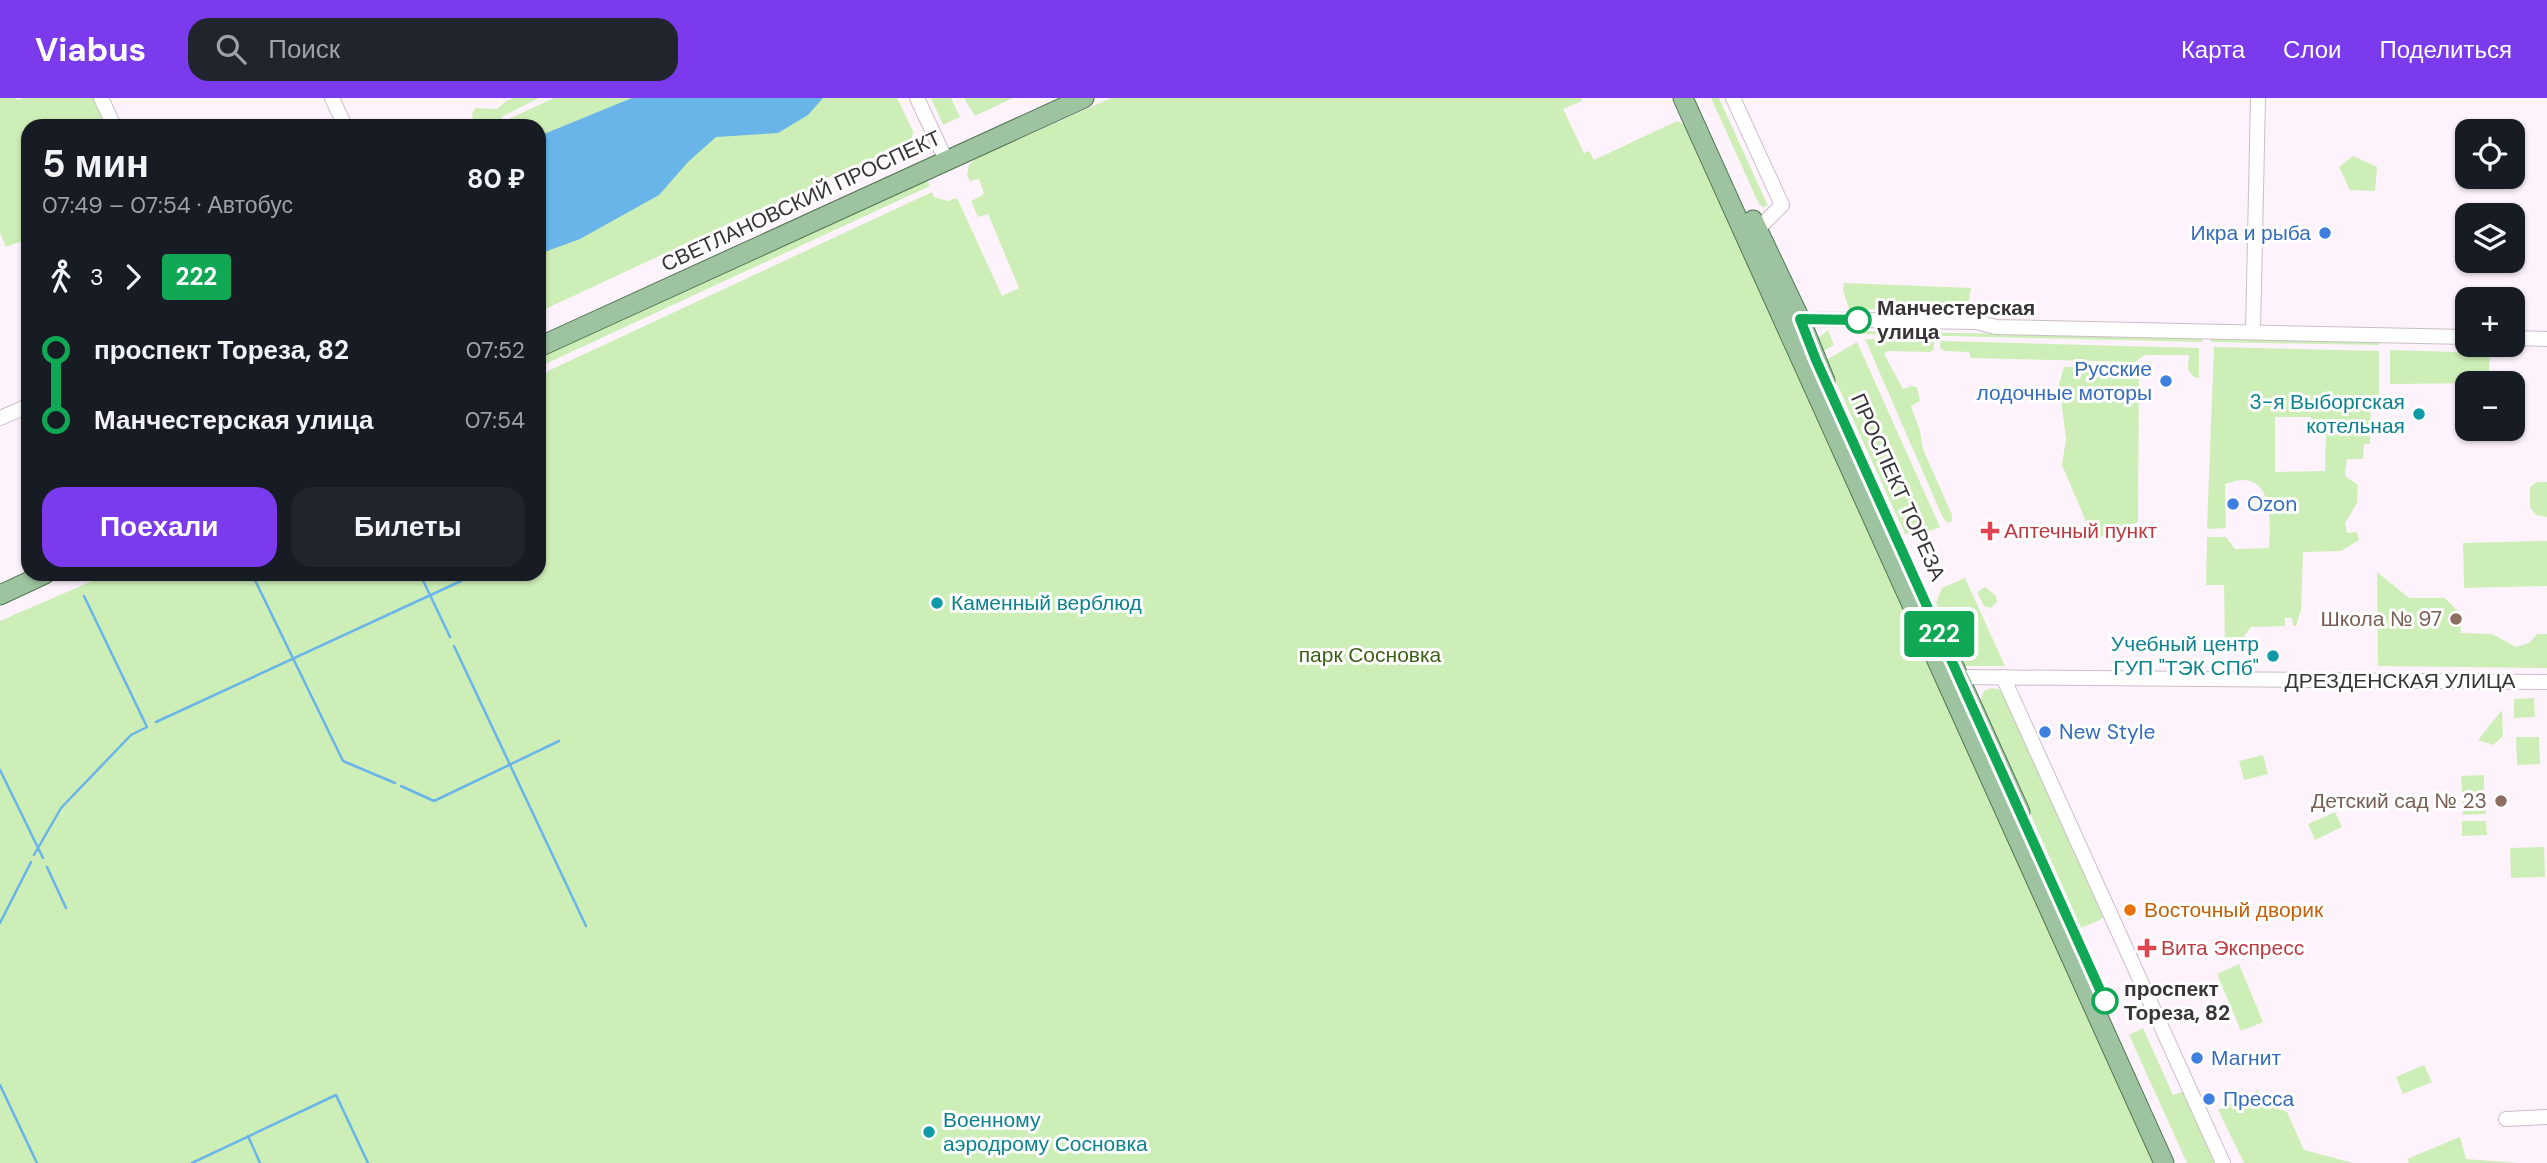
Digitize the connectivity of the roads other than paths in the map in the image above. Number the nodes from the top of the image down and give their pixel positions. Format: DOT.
graph roads {
  1 [pos="102,98"];
  2 [pos="332,98"];
  3 [pos="917,98"];
  4 [pos="1059,98"];
  5 [pos="1084,98"];
  6 [pos="1684,98"];
  7 [pos="1698,98"];
  8 [pos="1733,98"];
  9 [pos="2258,98"];
  10 [pos="111,119"];
  11 [pos="342,119"];
  12 [pos="944,156"];
  13 [pos="1757,230"];
  14 [pos="1793,323"];
  15 [pos="2253,332"];
  16 [pos="546,333"];
  17 [pos="2455,337"];
  18 [pos="2525,338"];
  19 [pos="2547,339"];
  20 [pos="546,344"];
  21 [pos="21,409"];
  22 [pos="0,418"];
  23 [pos="21,573"];
  24 [pos="30,581"];
  25 [pos="0,583"];
  26 [pos="0,595"];
  27 [pos="1959,677"];
  28 [pos="2003,677"];
  29 [pos="2547,682"];
  30 [pos="2547,1117"];
  31 [pos="2506,1119"];
  32 [pos="2164,1163"];
  33 [pos="2178,1163"];
  34 [pos="2223,1163"];
  1 -- 10 [label="street"];
  2 -- 11 [label="street"];
  3 -- 12 [label="street"];
  4 -- 12 [label="main road, СВЕТЛАНОВСКИЙ ПРОСПЕКТ"];
  5 -- 12 [label="main road, СВЕТЛАНОВСКИЙ ПРОСПЕКТ"];
  6 -- 14 [label="main road, ПРОСПЕКТ ТОРЕЗА"];
  7 -- 13 [label="main road, ПРОСПЕКТ ТОРЕЗА"];
  8 -- 13 [label="street"];
  9 -- 15 [label="street"];
  12 -- 16 [label="main road, СВЕТЛАНОВСКИЙ ПРОСПЕКТ"];
  12 -- 20 [label="main road, СВЕТЛАНОВСКИЙ ПРОСПЕКТ"];
  13 -- 14 [label="main road, ПРОСПЕКТ ТОРЕЗА"];
  14 -- 15 [label="street"];
  14 -- 27 [label="main road, ПРОСПЕКТ ТОРЕЗА"];
  14 -- 32 [label="main road, ПРОСПЕКТ ТОРЕЗА"];
  15 -- 17 [label="street"];
  18 -- 19 [label="street"];
  21 -- 22 [label="street"];
  23 -- 25 [label="main road"];
  24 -- 26 [label="main road"];
  27 -- 28 [label="street, ДРЕЗДЕНСКАЯ УЛИЦА"];
  27 -- 33 [label="main road, ПРОСПЕКТ ТОРЕЗА"];
  28 -- 29 [label="street, ДРЕЗДЕНСКАЯ УЛИЦА"];
  28 -- 34 [label="street"];
  30 -- 31 [label="street"];
}
